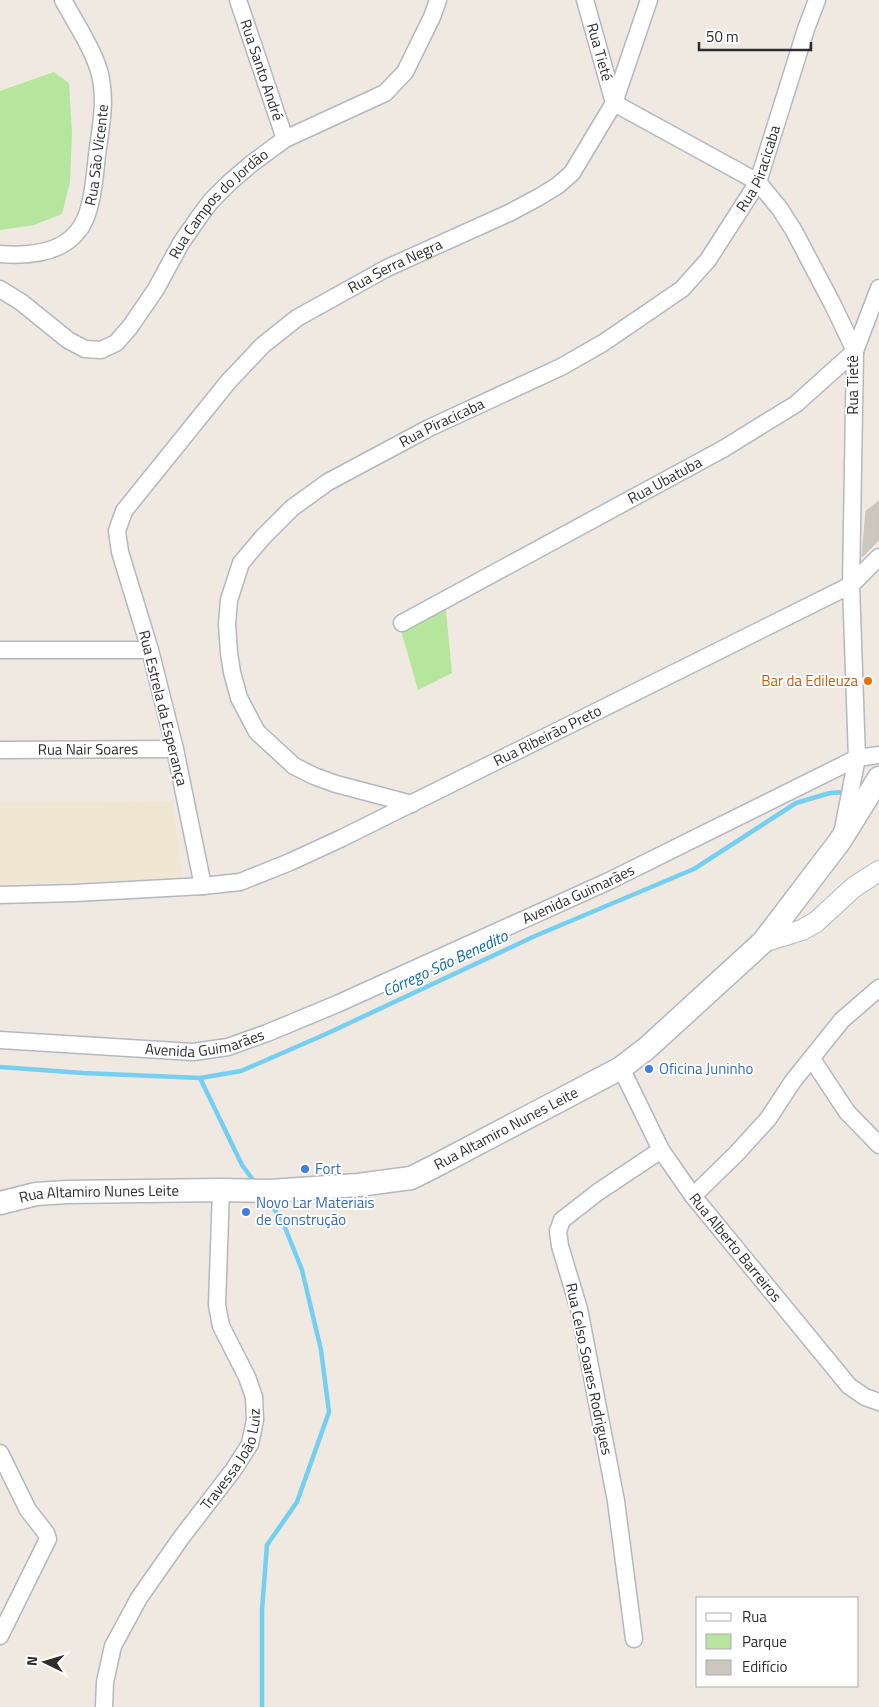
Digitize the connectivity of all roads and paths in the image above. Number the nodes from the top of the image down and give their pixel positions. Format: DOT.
graph roads {
  1 [pos="63,0"];
  2 [pos="238,0"];
  3 [pos="438,0"];
  4 [pos="586,0"];
  5 [pos="649,0"];
  6 [pos="817,0"];
  7 [pos="614,103"];
  8 [pos="285,139"];
  9 [pos="758,182"];
  10 [pos="0,254"];
  11 [pos="879,288"];
  12 [pos="0,289"];
  13 [pos="855,351"];
  14 [pos="117,531"];
  15 [pos="879,557"];
  16 [pos="851,585"];
  17 [pos="402,623"];
  18 [pos="0,650"];
  19 [pos="150,650"];
  20 [pos="175,749"];
  21 [pos="0,750"];
  22 [pos="879,755"];
  23 [pos="857,762"];
  24 [pos="873,788"];
  25 [pos="412,804"];
  26 [pos="840,841"];
  27 [pos="879,871"];
  28 [pos="203,886"];
  29 [pos="0,895"];
  30 [pos="763,942"];
  31 [pos="879,988"];
  32 [pos="0,1040"];
  33 [pos="812,1059"];
  34 [pos="621,1068"];
  35 [pos="879,1145"];
  36 [pos="661,1150"];
  37 [pos="232,1190"];
  38 [pos="693,1196"];
  39 [pos="0,1203"];
  40 [pos="879,1402"];
  41 [pos="0,1453"];
  42 [pos="0,1636"];
  43 [pos="634,1639"];
  44 [pos="104,1707"];
  1 -- 10 [label="street, Rua São Vicente"];
  2 -- 8 [label="street, Rua Santo André"];
  3 -- 8 [label="street, Rua Campos do Jordão"];
  4 -- 7 [label="street, Rua Tieté"];
  5 -- 7 [label="street, Rua Serra Negra"];
  6 -- 9 [label="street, Rua Piracicaba"];
  7 -- 9 [label="street, Rua Tietê"];
  7 -- 14 [label="street, Rua Serra Negra"];
  8 -- 12 [label="street, Rua Campos do Jordão"];
  9 -- 13 [label="street, Rua Tietê"];
  9 -- 25 [label="street, Rua Piracicaba"];
  11 -- 13 [label="street, Rua Ubatuba"];
  13 -- 16 [label="street, Rua Tietê"];
  13 -- 17 [label="street, Rua Ubatuba"];
  14 -- 19 [label="street, Rua Estrela da Esperança"];
  15 -- 16 [label="street, Rua Ribeirão Preto"];
  16 -- 23 [label="street, Rua Tietê"];
  16 -- 25 [label="street, Rua Ribeirão Preto"];
  18 -- 19 [label="street"];
  19 -- 20 [label="street, Rua Estrela da Esperança"];
  20 -- 21 [label="street, Rua Nair Soares"];
  20 -- 28 [label="street, Rua Estrela da Esperança"];
  22 -- 23 [label="street"];
  23 -- 26 [label="street, Rua Tietê"];
  23 -- 32 [label="street, Avenida Guimarães"];
  24 -- 26 [label="main road, Rua Altamiro Nunes Leite"];
  25 -- 28 [label="street, Rua Ribeirão Preto"];
  26 -- 30 [label="main road, Rua Altamiro Nunes Leite"];
  27 -- 30 [label="street"];
  28 -- 29 [label="street, Rua Ribeirão Preto"];
  30 -- 34 [label="main road, Rua Altamiro Nunes Leite"];
  31 -- 33 [label="street"];
  33 -- 35 [label="street"];
  33 -- 38 [label="street"];
  34 -- 36 [label="street, Rua Alberto Barreiros"];
  34 -- 37 [label="main road, Rua Altamiro Nunes Leite"];
  36 -- 38 [label="street, Rua Alberto Barreiros"];
  36 -- 43 [label="street, Rua Celso Soares Rodrigues"];
  37 -- 39 [label="main road, Rua Altamiro Nunes Leite"];
  37 -- 44 [label="street, Travessa João Luiz"];
  38 -- 40 [label="street, Rua Alberto Barreiros"];
  41 -- 42 [label="street"];
}
